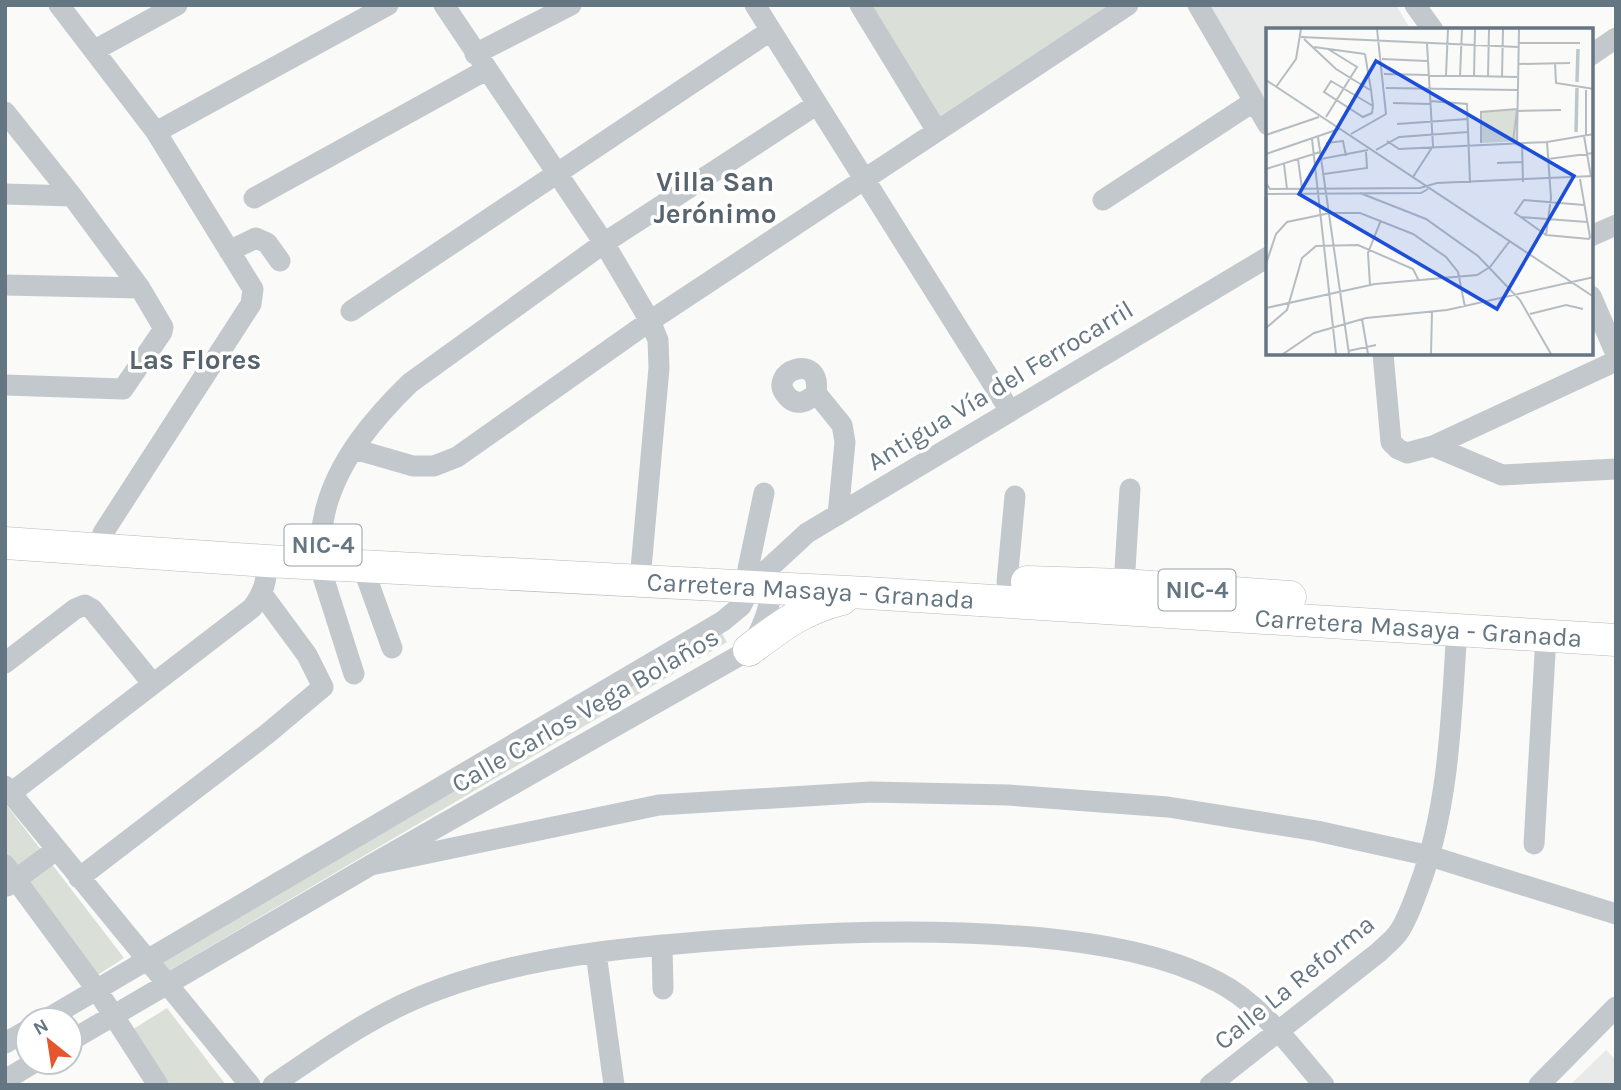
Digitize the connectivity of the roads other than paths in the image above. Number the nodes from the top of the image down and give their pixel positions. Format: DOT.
graph roads {
  1 [pos="59,5"];
  2 [pos="177,5"];
  3 [pos="388,5"];
  4 [pos="444,5"];
  5 [pos="571,5"];
  6 [pos="755,5"];
  7 [pos="860,5"];
  8 [pos="1198,5"];
  9 [pos="1415,5"];
  10 [pos="1126,6"];
  11 [pos="1432,28"];
  12 [pos="770,31"];
  13 [pos="1616,38"];
  14 [pos="95,50"];
  15 [pos="1593,54"];
  16 [pos="481,62"];
  17 [pos="1252,102"];
  18 [pos="816,105"];
  19 [pos="5,112"];
  20 [pos="1266,122"];
  21 [pos="937,131"];
  22 [pos="156,132"];
  23 [pos="558,174"];
  24 [pos="866,180"];
  25 [pos="5,194"];
  26 [pos="72,196"];
  27 [pos="254,198"];
  28 [pos="1103,200"];
  29 [pos="1616,225"];
  30 [pos="1593,235"];
  31 [pos="604,243"];
  32 [pos="229,251"];
  33 [pos="1266,258"];
  34 [pos="279,261"];
  35 [pos="5,285"];
  36 [pos="140,289"];
  37 [pos="1593,301"];
  38 [pos="351,311"];
  39 [pos="650,321"];
  40 [pos="1382,355"];
  41 [pos="1616,355"];
  42 [pos="1616,361"];
  43 [pos="5,385"];
  44 [pos="816,393"];
  45 [pos="1010,411"];
  46 [pos="1433,446"];
  47 [pos="354,449"];
  48 [pos="1616,469"];
  49 [pos="1130,489"];
  50 [pos="764,493"];
  51 [pos="1015,496"];
  52 [pos="838,514"];
  53 [pos="103,533"];
  54 [pos="9,543"];
  55 [pos="319,554"];
  56 [pos="267,561"];
  57 [pos="362,565"];
  58 [pos="641,572"];
  59 [pos="759,579"];
  60 [pos="1007,582"];
  61 [pos="1124,585"];
  62 [pos="867,593"];
  63 [pos="262,594"];
  64 [pos="1616,619"];
  65 [pos="1457,629"];
  66 [pos="1546,636"];
  67 [pos="1616,640"];
  68 [pos="392,648"];
  69 [pos="749,650"];
  70 [pos="5,663"];
  71 [pos="354,674"];
  72 [pos="153,684"];
  73 [pos="8,789"];
  74 [pos="1534,844"];
  75 [pos="55,850"];
  76 [pos="1430,856"];
  77 [pos="370,865"];
  78 [pos="9,877"];
  79 [pos="79,878"];
  80 [pos="1616,914"];
  81 [pos="662,945"];
  82 [pos="596,953"];
  83 [pos="147,959"];
  84 [pos="167,985"];
  85 [pos="663,989"];
  86 [pos="96,990"];
  87 [pos="69,1006"];
  88 [pos="1616,1007"];
  89 [pos="114,1016"];
  90 [pos="84,1033"];
  91 [pos="1278,1033"];
  92 [pos="158,1085"];
  93 [pos="250,1085"];
  94 [pos="273,1085"];
  95 [pos="614,1085"];
  96 [pos="1210,1085"];
  97 [pos="1324,1085"];
  98 [pos="1539,1085"];
  1 -- 14 [label="street"];
  2 -- 14 [label="street"];
  3 -- 22 [label="street"];
  4 -- 16 [label="street"];
  5 -- 16 [label="street"];
  6 -- 12 [label="street"];
  7 -- 21 [label="street"];
  8 -- 17 [label="street"];
  9 -- 11 [label="street"];
  10 -- 21 [label="street"];
  12 -- 18 [label="street"];
  12 -- 23 [label="street"];
  13 -- 15 [label="street"];
  14 -- 22 [label="street"];
  16 -- 23 [label="street"];
  16 -- 27 [label="street"];
  17 -- 20 [label="street"];
  17 -- 28 [label="street"];
  18 -- 24 [label="street"];
  18 -- 31 [label="street"];
  19 -- 26 [label="street"];
  21 -- 24 [label="street"];
  22 -- 32 [label="street"];
  23 -- 31 [label="street"];
  23 -- 38 [label="street"];
  24 -- 39 [label="street"];
  24 -- 45 [label="street"];
  25 -- 26 [label="street"];
  26 -- 36 [label="street"];
  29 -- 30 [label="street"];
  31 -- 39 [label="street"];
  31 -- 47 [label="street"];
  32 -- 34 [label="street"];
  32 -- 53 [label="street"];
  33 -- 45 [label="street, Antigua Vía del Ferrocarril"];
  35 -- 36 [label="street"];
  36 -- 43 [label="street"];
  37 -- 41 [label="street"];
  39 -- 47 [label="street"];
  39 -- 58 [label="street"];
  40 -- 46 [label="street"];
  42 -- 46 [label="street"];
  44 -- 52 [label="street"];
  45 -- 52 [label="street, Antigua Vía del Ferrocarril"];
  46 -- 48 [label="street"];
  47 -- 55 [label="street"];
  49 -- 61 [label="street"];
  50 -- 59 [label="street"];
  51 -- 60 [label="street"];
  52 -- 59 [label="street, Antigua Vía del Ferrocarril"];
  53 -- 54 [label="highway, Carretera Masaya - Granada / NIC-4"];
  53 -- 55 [label="highway, Carretera Masaya - Granada / NIC-4"];
  54 -- 56 [label="highway, Carretera Masaya - Granada / NIC-4"];
  55 -- 56 [label="highway, Carretera Masaya - Granada / NIC-4"];
  55 -- 57 [label="highway, Carretera Masaya - Granada / NIC-4"];
  55 -- 58 [label="highway, Carretera Masaya - Granada / NIC-4"];
  55 -- 71 [label="street"];
  56 -- 63 [label="street"];
  57 -- 58 [label="highway, Carretera Masaya - Granada / NIC-4"];
  57 -- 68 [label="street"];
  58 -- 59 [label="highway, Carretera Masaya - Granada / NIC-4"];
  59 -- 60 [label="highway, Carretera Masaya - Granada / NIC-4"];
  59 -- 62 [label="highway, Carretera Masaya - Granada / NIC-4"];
  59 -- 69 [label="street, Calle Carlos Vega Bolaños"];
  59 -- 83 [label="street, Calle Carlos Vega Bolaños"];
  60 -- 61 [label="highway, Carretera Masaya - Granada / NIC-4"];
  61 -- 64 [label="highway, Carretera Masaya - Granada / NIC-4"];
  62 -- 65 [label="highway, Carretera Masaya - Granada / NIC-4"];
  62 -- 69 [label="highway"];
  63 -- 72 [label="street"];
  63 -- 79 [label="street"];
  65 -- 66 [label="highway, Carretera Masaya - Granada / NIC-4"];
  65 -- 76 [label="street, Calle La Reforma"];
  66 -- 67 [label="highway, Carretera Masaya - Granada / NIC-4"];
  66 -- 74 [label="street"];
  69 -- 77 [label="street, Calle Carlos Vega Bolaños"];
  70 -- 72 [label="street"];
  72 -- 73 [label="street"];
  73 -- 75 [label="street"];
  75 -- 78 [label="street"];
  75 -- 79 [label="street"];
  76 -- 77 [label="street"];
  76 -- 80 [label="street"];
  76 -- 91 [label="street, Calle La Reforma"];
  77 -- 84 [label="street, Calle Carlos Vega Bolaños"];
  78 -- 86 [label="street"];
  79 -- 83 [label="street"];
  81 -- 82 [label="street"];
  81 -- 85 [label="street"];
  81 -- 91 [label="street"];
  82 -- 94 [label="street"];
  82 -- 95 [label="street"];
  83 -- 84 [label="street"];
  83 -- 86 [label="street, Calle Carlos Vega Bolaños"];
  84 -- 89 [label="street, Calle Carlos Vega Bolaños"];
  84 -- 93 [label="street"];
  86 -- 87 [label="street, Calle Carlos Vega Bolaños"];
  86 -- 89 [label="street"];
  88 -- 98 [label="street"];
  89 -- 90 [label="street, Calle Carlos Vega Bolaños"];
  89 -- 92 [label="street"];
  91 -- 96 [label="street, Calle La Reforma"];
  91 -- 97 [label="street"];
}
